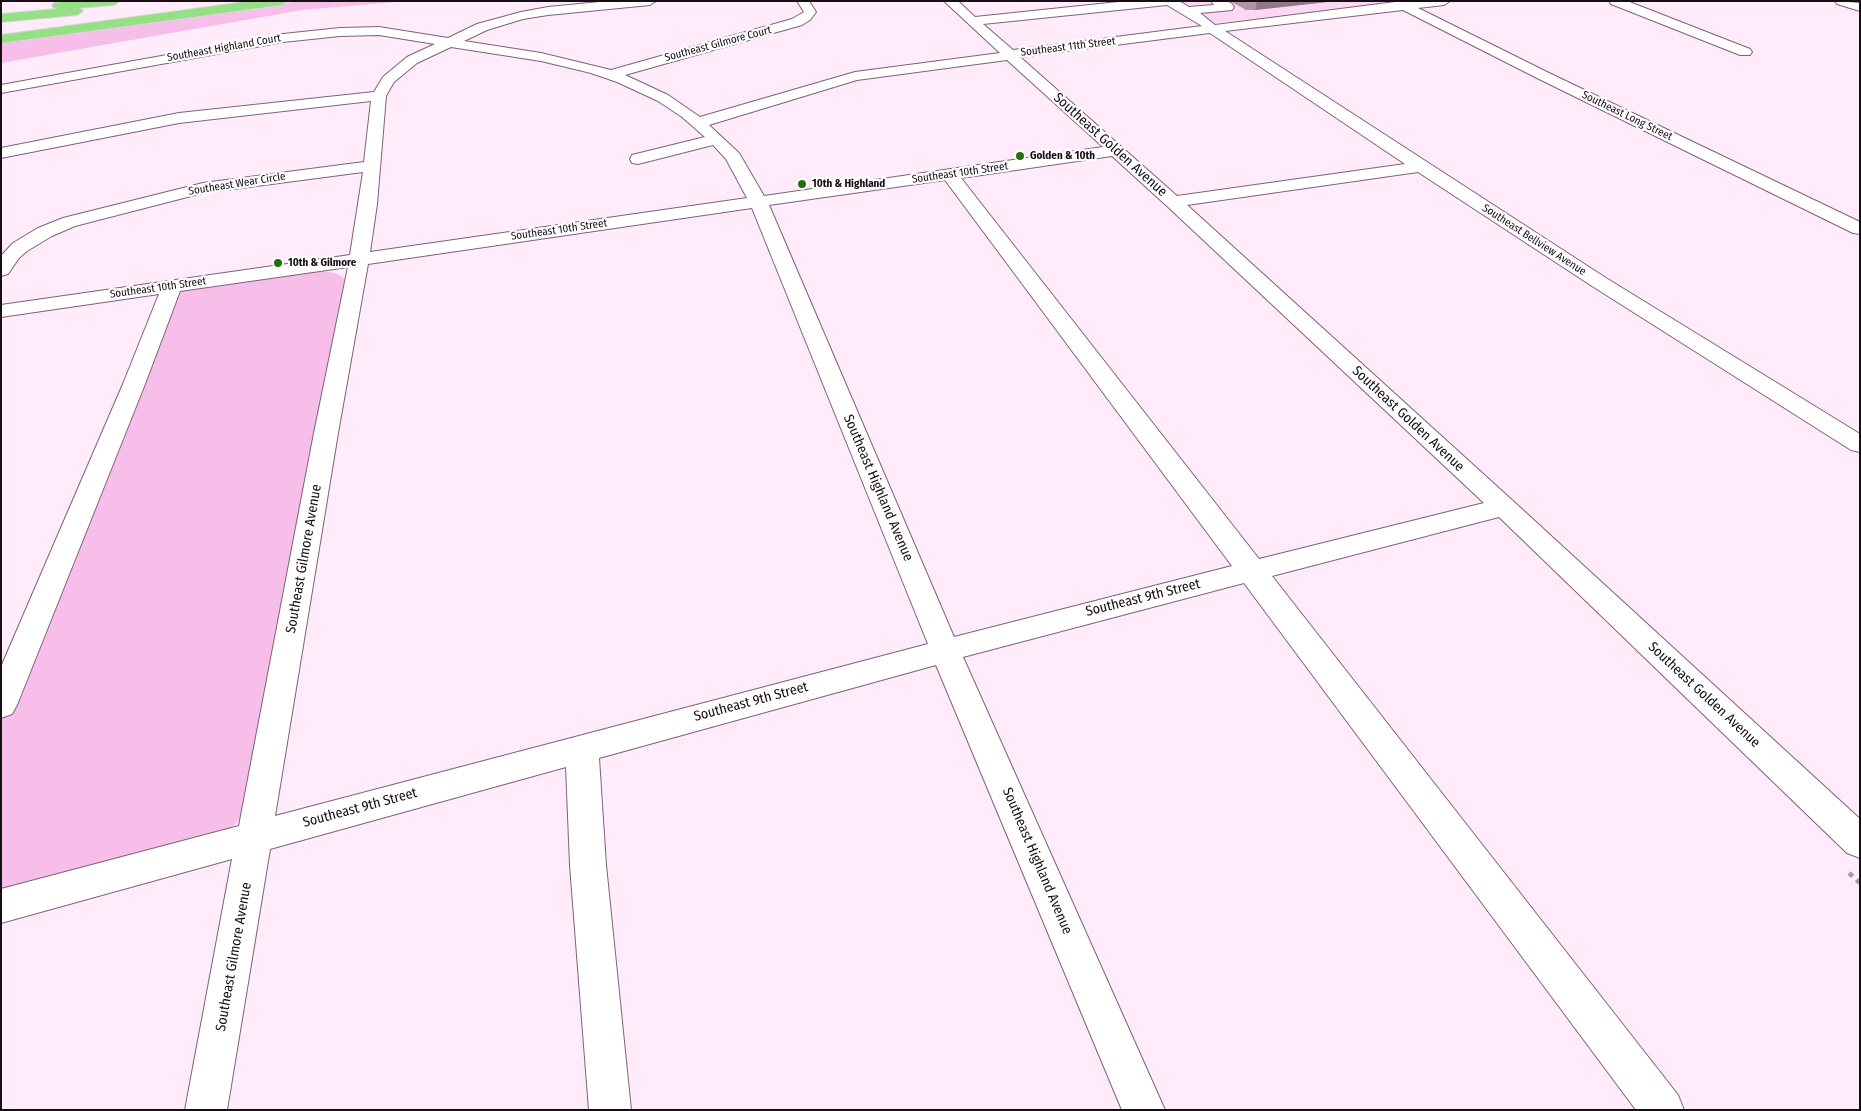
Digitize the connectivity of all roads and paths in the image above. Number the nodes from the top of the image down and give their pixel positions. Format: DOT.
graph roads {
  1 [pos="114,1"];
  2 [pos="195,1"];
  3 [pos="281,1"];
  4 [pos="650,1"];
  5 [pos="803,1"];
  6 [pos="950,1"];
  7 [pos="1169,1"];
  8 [pos="1217,1"];
  9 [pos="1444,1"];
  10 [pos="1615,1"];
  11 [pos="1841,1"];
  12 [pos="166,4"];
  13 [pos="1401,4"];
  14 [pos="127,7"];
  15 [pos="990,7"];
  16 [pos="1860,7"];
  17 [pos="1,11"];
  18 [pos="1187,12"];
  19 [pos="1,18"];
  20 [pos="1000,18"];
  21 [pos="972,21"];
  22 [pos="1207,25"];
  23 [pos="1,39"];
  24 [pos="448,42"];
  25 [pos="1745,52"];
  26 [pos="1010,55"];
  27 [pos="610,75"];
  28 [pos="1,89"];
  29 [pos="378,96"];
  30 [pos="708,131"];
  31 [pos="1116,150"];
  32 [pos="1,153"];
  33 [pos="638,159"];
  34 [pos="372,166"];
  35 [pos="1421,167"];
  36 [pos="949,174"];
  37 [pos="758,201"];
  38 [pos="1173,202"];
  39 [pos="1860,228"];
  40 [pos="359,260"];
  41 [pos="1,270"];
  42 [pos="172,286"];
  43 [pos="1,311"];
  44 [pos="1860,445"];
  45 [pos="1504,507"];
  46 [pos="1251,571"];
  47 [pos="945,650"];
  48 [pos="1,705"];
  49 [pos="582,748"];
  50 [pos="255,836"];
  51 [pos="1860,842"];
  52 [pos="1,906"];
  53 [pos="206,1110"];
  54 [pos="610,1110"];
  55 [pos="1144,1110"];
  56 [pos="1663,1110"];
  1 -- 17 [label="highway"];
  2 -- 12 [label="highway"];
  3 -- 23 [label="highway"];
  4 -- 24 [label="street"];
  5 -- 27 [label="street, Southeast Gilmore Court"];
  6 -- 21 [label="street, Southeast Golden Avenue"];
  7 -- 18 [label="street, Southeast Bellview Avenue"];
  7 -- 20 [label="street"];
  8 -- 18 [label="street"];
  9 -- 13 [label="street, Southeast 11th Street"];
  10 -- 25 [label="street"];
  11 -- 16 [label="street"];
  13 -- 22 [label="street, Southeast 11th Street"];
  13 -- 39 [label="street, Southeast Long Street"];
  14 -- 19 [label="highway"];
  15 -- 20 [label="street"];
  18 -- 22 [label="street, Southeast Bellview Avenue"];
  20 -- 21 [label="street"];
  21 -- 26 [label="street, Southeast Golden Avenue"];
  22 -- 26 [label="street, Southeast 11th Street"];
  22 -- 35 [label="street, Southeast Bellview Avenue"];
  24 -- 27 [label="street, Southeast Highland Avenue"];
  24 -- 28 [label="street, Southeast Highland Court"];
  24 -- 29 [label="street"];
  26 -- 30 [label="street, Southeast 11th Street"];
  26 -- 31 [label="street, Southeast Golden Avenue"];
  27 -- 30 [label="street, Southeast Highland Avenue"];
  29 -- 32 [label="street"];
  29 -- 34 [label="street, Southeast Gilmore Avenue"];
  30 -- 33 [label="street, Southeast 11th Street"];
  30 -- 37 [label="street, Southeast Highland Avenue"];
  31 -- 36 [label="street, Southeast 10th Street"];
  31 -- 38 [label="street, Southeast Golden Avenue"];
  34 -- 40 [label="street, Southeast Gilmore Avenue"];
  34 -- 41 [label="street, Southeast Wear Circle"];
  35 -- 38 [label="street"];
  35 -- 44 [label="street, Southeast Bellview Avenue"];
  36 -- 37 [label="street, Southeast 10th Street"];
  36 -- 46 [label="street"];
  37 -- 40 [label="street, Southeast 10th Street"];
  37 -- 47 [label="street, Southeast Highland Avenue"];
  38 -- 45 [label="street, Southeast Golden Avenue"];
  40 -- 42 [label="street, Southeast 10th Street"];
  40 -- 50 [label="street, Southeast Gilmore Avenue"];
  42 -- 43 [label="street, Southeast 10th Street"];
  42 -- 48 [label="street"];
  45 -- 46 [label="street, Southeast 9th Street"];
  45 -- 51 [label="street, Southeast Golden Avenue"];
  46 -- 47 [label="street, Southeast 9th Street"];
  46 -- 56 [label="street"];
  47 -- 49 [label="street, Southeast 9th Street"];
  47 -- 55 [label="street, Southeast Highland Avenue"];
  49 -- 50 [label="street, Southeast 9th Street"];
  49 -- 54 [label="street"];
  50 -- 52 [label="street, Southeast 9th Street"];
  50 -- 53 [label="street, Southeast Gilmore Avenue"];
}
